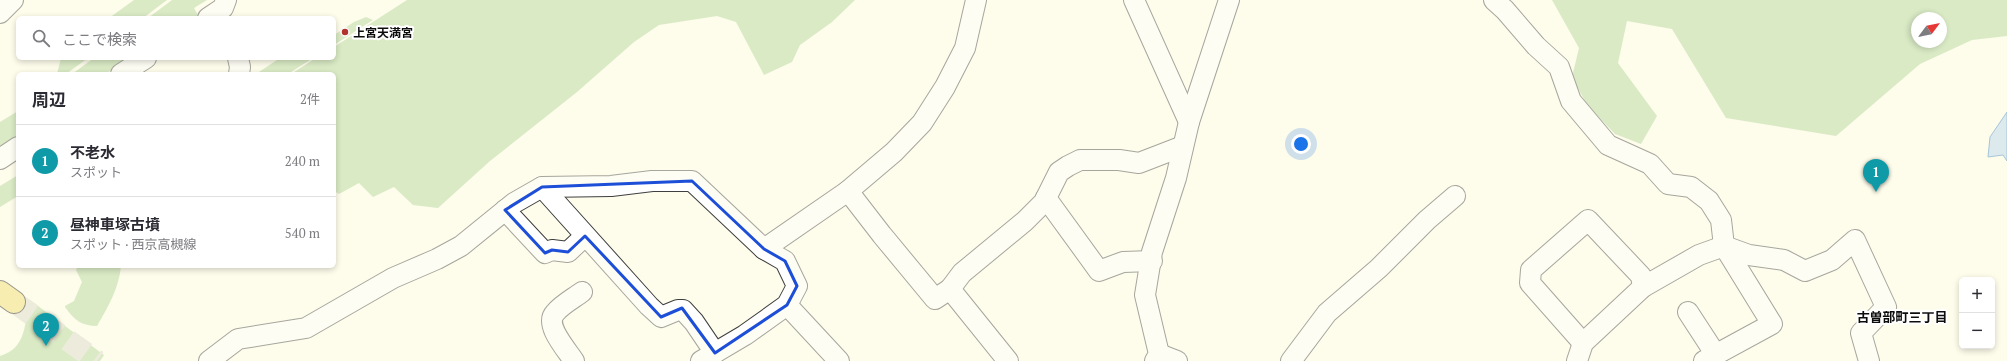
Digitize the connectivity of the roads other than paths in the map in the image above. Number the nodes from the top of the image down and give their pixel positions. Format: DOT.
graph roads {
  1 [pos="12,0"];
  2 [pos="226,0"];
  3 [pos="976,0"];
  4 [pos="1134,0"];
  5 [pos="1229,0"];
  6 [pos="1494,0"];
  7 [pos="0,13"];
  8 [pos="212,16"];
  9 [pos="143,60"];
  10 [pos="238,60"];
  11 [pos="124,72"];
  12 [pos="239,72"];
  13 [pos="1189,122"];
  14 [pos="1183,146"];
  15 [pos="16,148"];
  16 [pos="0,159"];
  17 [pos="542,187"];
  18 [pos="848,190"];
  19 [pos="1455,196"];
  20 [pos="1046,198"];
  21 [pos="505,210"];
  22 [pos="586,236"];
  23 [pos="1724,246"];
  24 [pos="764,249"];
  25 [pos="1152,262"];
  26 [pos="1644,287"];
  27 [pos="950,289"];
  28 [pos="582,292"];
  29 [pos="788,305"];
  30 [pos="1688,312"];
  31 [pos="1580,352"];
  32 [pos="708,357"];
  33 [pos="1157,358"];
  34 [pos="1710,358"];
  35 [pos="209,361"];
  36 [pos="574,361"];
  37 [pos="839,361"];
  38 [pos="1008,361"];
  39 [pos="1177,361"];
  40 [pos="1291,361"];
  41 [pos="1868,361"];
  1 -- 7 [label="street"];
  2 -- 8 [label="street"];
  3 -- 18 [label="street"];
  4 -- 13 [label="street"];
  5 -- 13 [label="street"];
  6 -- 23 [label="street"];
  9 -- 11 [label="street"];
  10 -- 12 [label="street"];
  13 -- 14 [label="street"];
  14 -- 20 [label="street"];
  14 -- 25 [label="street"];
  15 -- 16 [label="street"];
  17 -- 21 [label="street"];
  17 -- 22 [label="street"];
  17 -- 24 [label="street"];
  18 -- 24 [label="street"];
  18 -- 27 [label="street"];
  19 -- 40 [label="street"];
  20 -- 25 [label="street"];
  20 -- 27 [label="street"];
  21 -- 22 [label="street"];
  21 -- 35 [label="street"];
  22 -- 32 [label="street"];
  23 -- 26 [label="street"];
  23 -- 34 [label="street"];
  23 -- 41 [label="street"];
  24 -- 29 [label="street"];
  25 -- 33 [label="street"];
  26 -- 31 [label="street"];
  26 -- 31 [label="street"];
  27 -- 38 [label="street"];
  28 -- 36 [label="street"];
  29 -- 32 [label="street"];
  29 -- 37 [label="street"];
  30 -- 34 [label="street"];
  33 -- 39 [label="street"];
}
